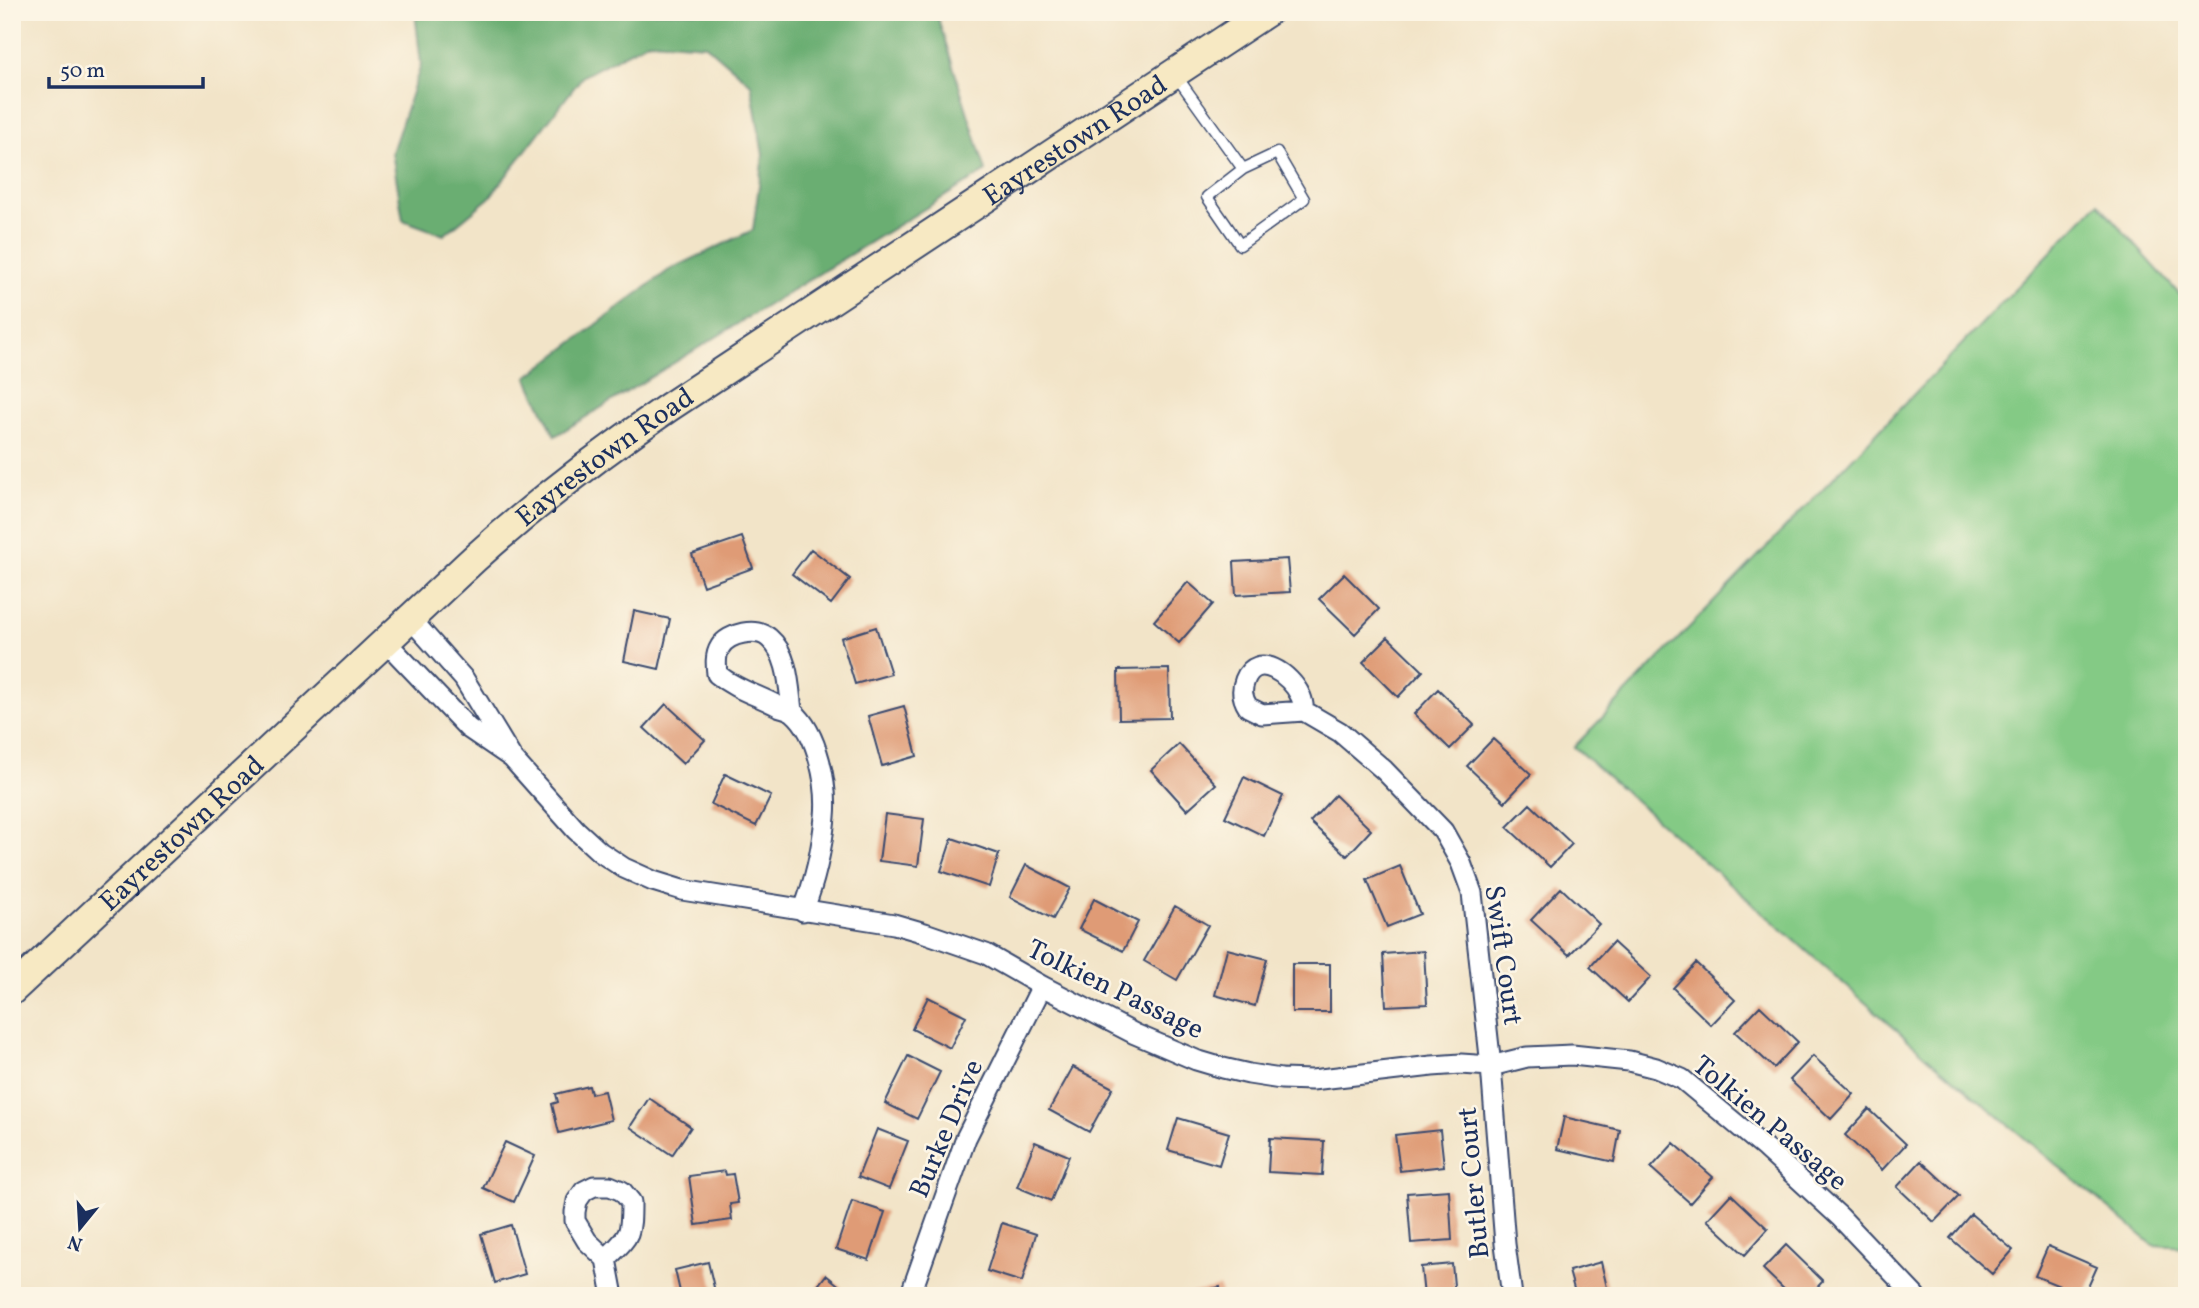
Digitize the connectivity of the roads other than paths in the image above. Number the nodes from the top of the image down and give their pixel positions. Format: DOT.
graph roads {
  1 [pos="1267,12"];
  2 [pos="1174,73"];
  3 [pos="1243,169"];
  4 [pos="410,618"];
  5 [pos="385,641"];
  6 [pos="792,711"];
  7 [pos="1304,711"];
  8 [pos="512,758"];
  9 [pos="803,911"];
  10 [pos="1042,986"];
  11 [pos="12,990"];
  12 [pos="1491,1066"];
  13 [pos="606,1259"];
  14 [pos="613,1296"];
  15 [pos="910,1296"];
  16 [pos="1512,1296"];
  17 [pos="1915,1296"];
  1 -- 2 [label="street, Eayrestown Road"];
  2 -- 3 [label="lane"];
  2 -- 4 [label="street, Eayrestown Road"];
  3 -- 3 [label="lane"];
  4 -- 5 [label="street, Eayrestown Road"];
  4 -- 8 [label="street, Tolkien Passage"];
  5 -- 8 [label="street, Tolkien Passage"];
  5 -- 11 [label="street, Eayrestown Road"];
  6 -- 6 [label="street"];
  6 -- 9 [label="street"];
  7 -- 12 [label="street, Swift Court"];
  8 -- 9 [label="street, Tolkien Passage"];
  9 -- 10 [label="street, Tolkien Passage"];
  10 -- 12 [label="street, Tolkien Passage"];
  10 -- 15 [label="street, Burke Drive"];
  12 -- 16 [label="street, Butler Court"];
  12 -- 17 [label="street, Tolkien Passage"];
  13 -- 14 [label="street"];
}
